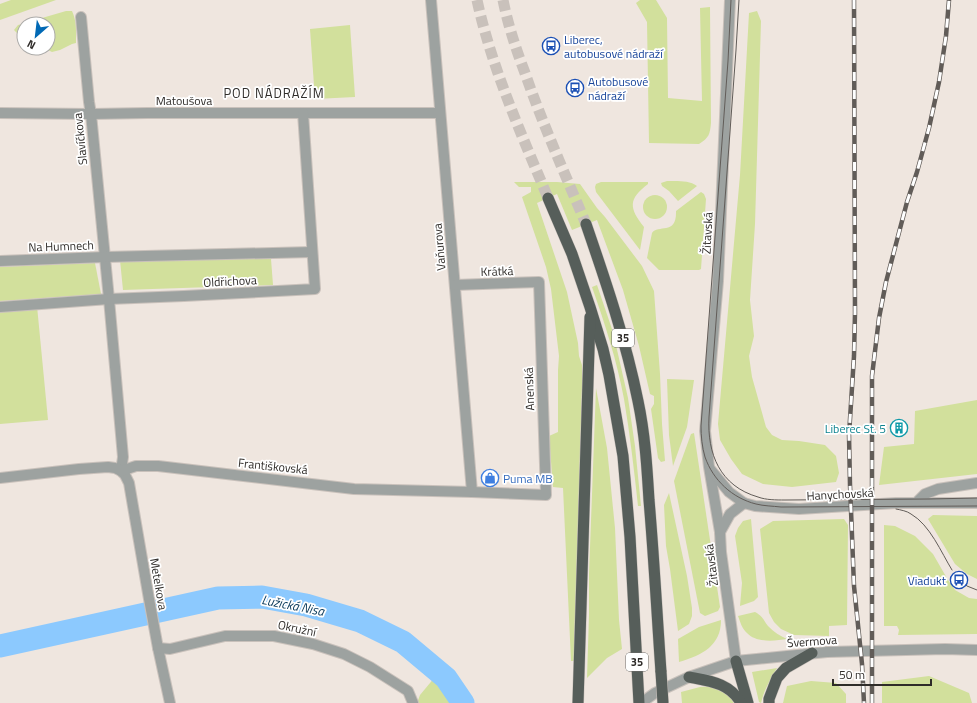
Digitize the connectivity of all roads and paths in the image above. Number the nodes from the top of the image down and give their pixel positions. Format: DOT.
graph roads {
  1 [pos="431,0"];
  2 [pos="730,0"];
  3 [pos="81,17"];
  4 [pos="0,113"];
  5 [pos="303,113"];
  6 [pos="440,113"];
  7 [pos="91,114"];
  8 [pos="548,198"];
  9 [pos="586,224"];
  10 [pos="312,252"];
  11 [pos="105,257"];
  12 [pos="0,261"];
  13 [pos="539,282"];
  14 [pos="455,285"];
  15 [pos="109,299"];
  16 [pos="590,306"];
  17 [pos="0,307"];
  18 [pos="709,467"];
  19 [pos="122,471"];
  20 [pos="0,478"];
  21 [pos="977,483"];
  22 [pos="472,492"];
  23 [pos="546,495"];
  24 [pos="744,503"];
  25 [pos="916,503"];
  26 [pos="977,503"];
  27 [pos="720,532"];
  28 [pos="158,648"];
  29 [pos="977,650"];
  30 [pos="812,653"];
  31 [pos="736,661"];
  32 [pos="689,677"];
  33 [pos="170,703"];
  34 [pos="413,703"];
  35 [pos="578,703"];
  36 [pos="640,703"];
  37 [pos="663,703"];
  38 [pos="741,703"];
  39 [pos="748,703"];
  40 [pos="769,703"];
  1 -- 6 [label="street, Vaňurova"];
  2 -- 18 [label="street, Žitavská"];
  3 -- 7 [label="street, Slavíčkova"];
  4 -- 7 [label="street, Matoušova"];
  5 -- 6 [label="street, Matoušova"];
  5 -- 7 [label="street, Matoušova"];
  5 -- 10 [label="street, Oldřichova"];
  6 -- 14 [label="street, Vaňurova"];
  7 -- 11 [label="street, Slavíčkova"];
  8 -- 16 [label="highway, 35"];
  9 -- 37 [label="highway, 35, bridge"];
  10 -- 11 [label="street"];
  10 -- 15 [label="street, Oldřichova"];
  11 -- 12 [label="street, Na Humnech"];
  11 -- 15 [label="street, Na Humnech"];
  13 -- 14 [label="street, Krátká"];
  13 -- 23 [label="street, Anenská"];
  14 -- 22 [label="street, Vaňurova"];
  15 -- 17 [label="street, Oldřichova"];
  15 -- 19 [label="street"];
  16 -- 35 [label="highway"];
  16 -- 36 [label="highway, 35"];
  18 -- 24 [label="street"];
  18 -- 27 [label="street, Žitavská"];
  19 -- 20 [label="street, Františkovská"];
  19 -- 22 [label="street, Františkovská"];
  19 -- 28 [label="street, Metelkova"];
  21 -- 25 [label="street"];
  22 -- 23 [label="street, Františkovská"];
  24 -- 25 [label="street, Hanychovská"];
  24 -- 27 [label="street"];
  25 -- 26 [label="street, Hanychovská"];
  27 -- 31 [label="street, Žitavská"];
  28 -- 33 [label="street, Metelkova"];
  28 -- 34 [label="street, Okružní"];
  29 -- 30 [label="street, Švermova"];
  30 -- 31 [label="street, Švermova"];
  30 -- 40 [label="highway"];
  31 -- 32 [label="street, Švermova"];
  31 -- 39 [label="highway"];
  32 -- 36 [label="street, Švermova"];
  32 -- 38 [label="highway"];
}
